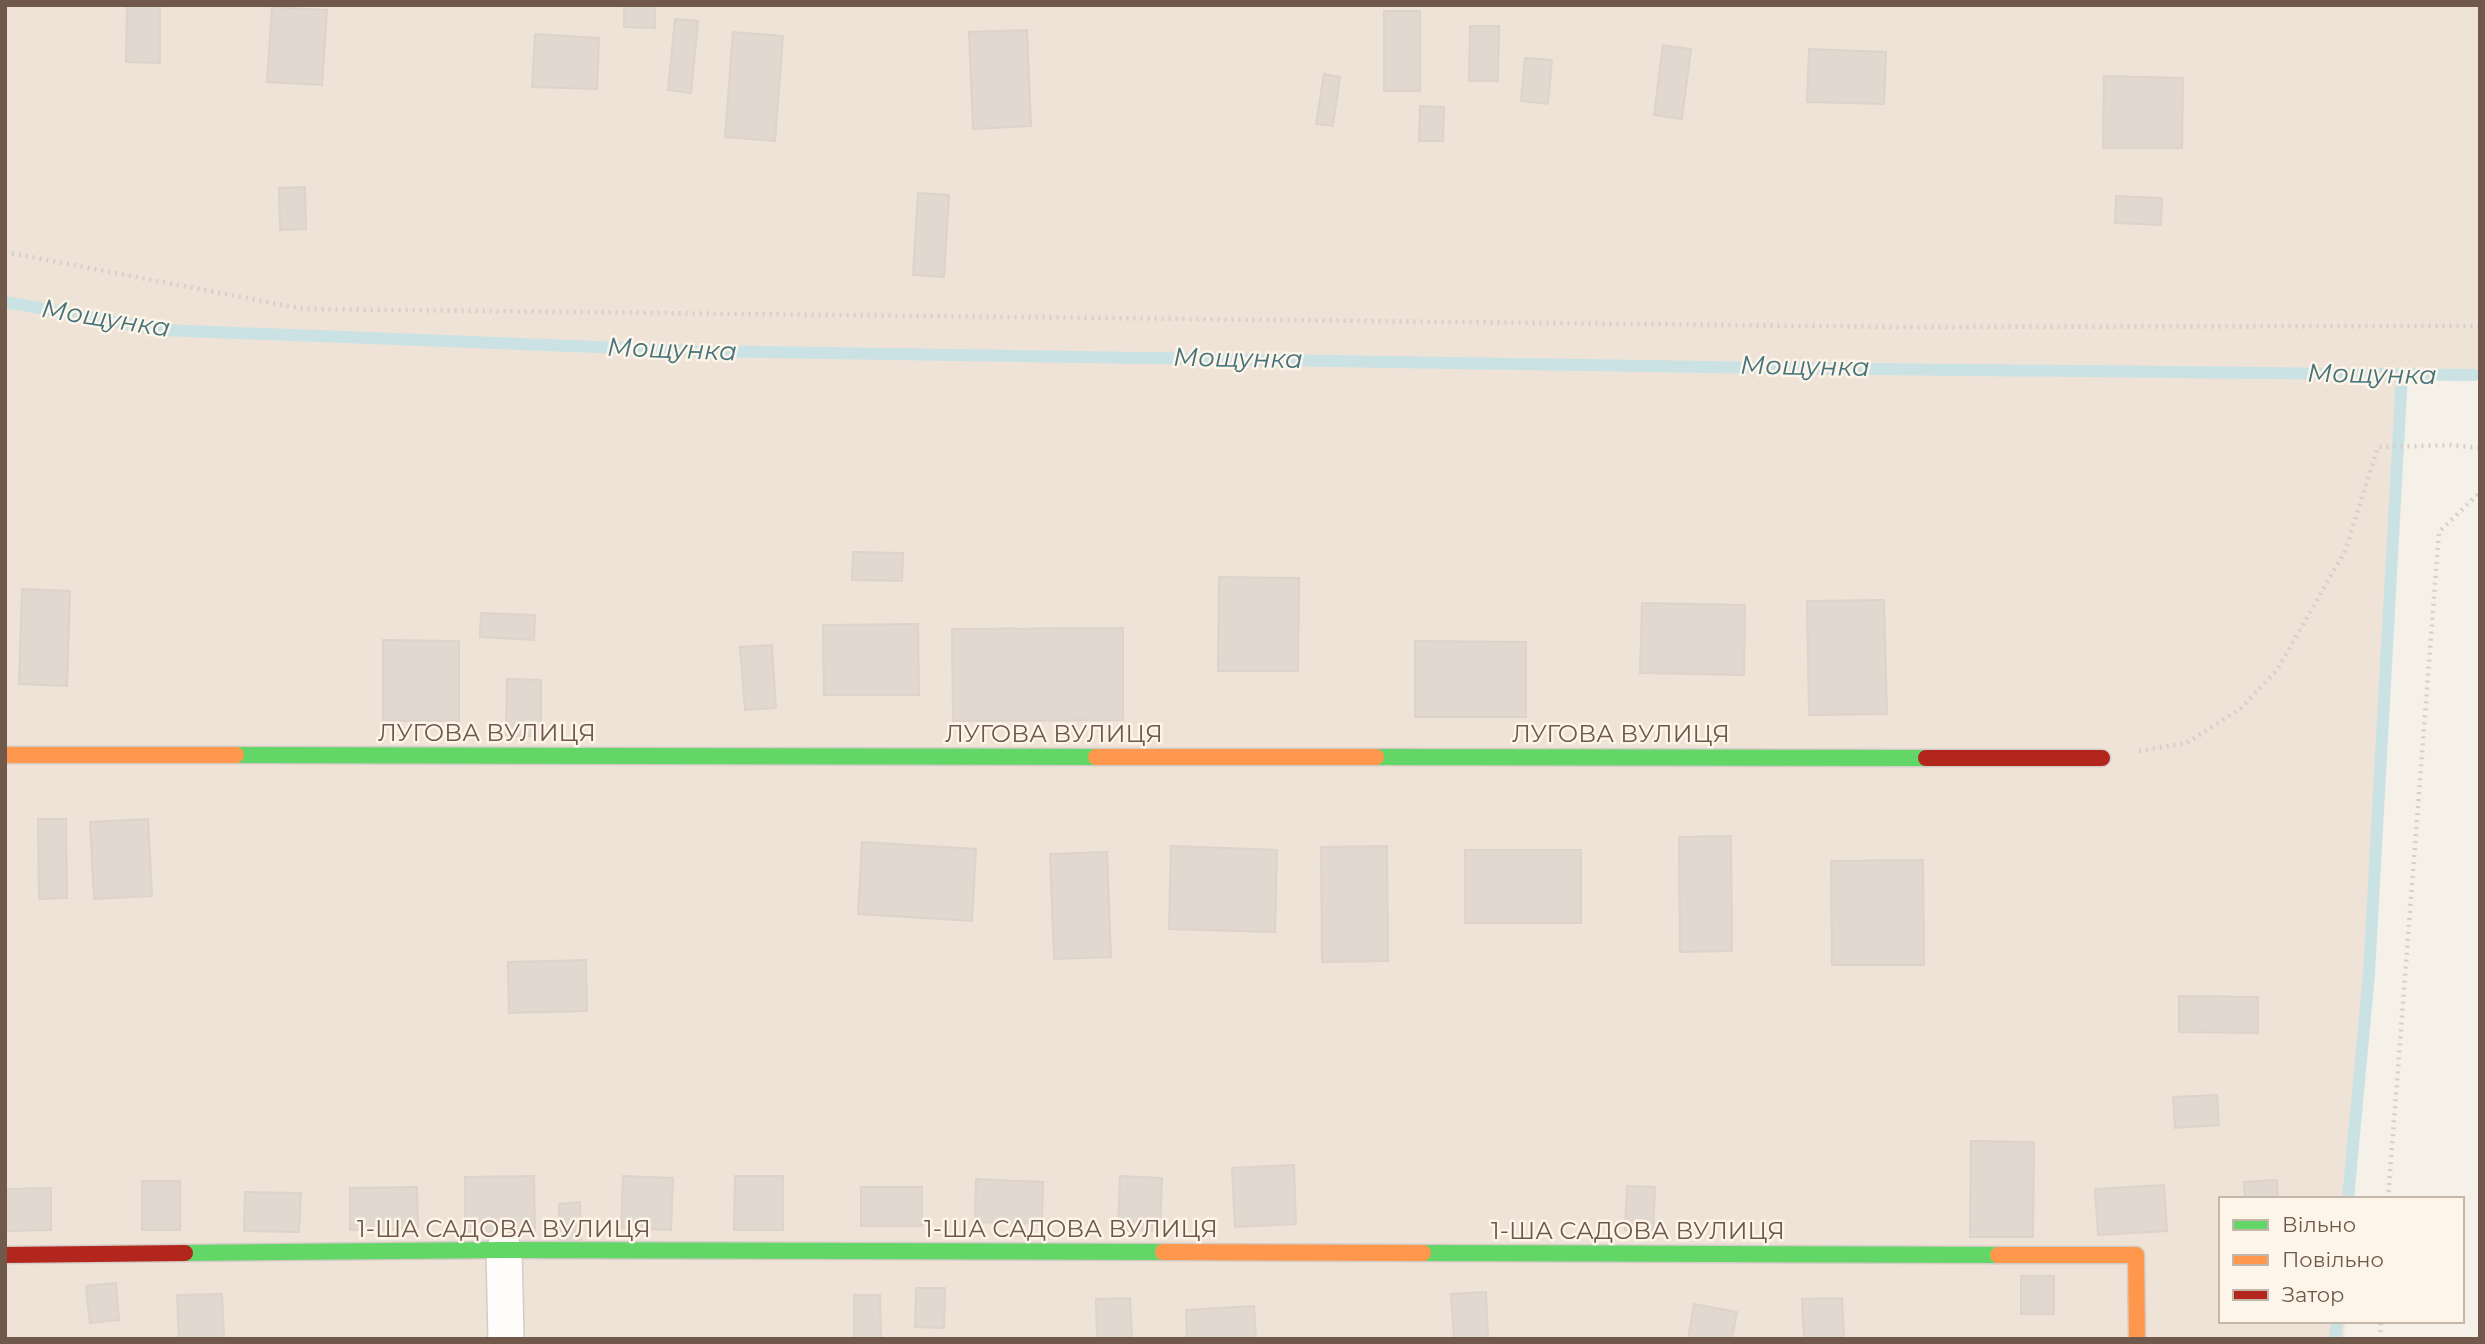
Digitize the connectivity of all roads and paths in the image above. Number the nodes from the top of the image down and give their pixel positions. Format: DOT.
graph roads {
  1 [pos="5,252"];
  2 [pos="2480,326"];
  3 [pos="2480,449"];
  4 [pos="2480,492"];
  5 [pos="5,755"];
  6 [pos="2102,758"];
  7 [pos="2388,1197"];
  8 [pos="504,1250"];
  9 [pos="5,1255"];
  10 [pos="506,1339"];
  11 [pos="2137,1339"];
  1 -- 2 [label="path"];
  3 -- 6 [label="path"];
  4 -- 7 [label="path"];
  5 -- 6 [label="street, ЛУГОВА ВУЛИЦЯ"];
  8 -- 9 [label="street, 1-ША САДОВА ВУЛИЦЯ"];
  8 -- 10 [label="street"];
  8 -- 11 [label="street, 1-ША САДОВА ВУЛИЦЯ"];
}
